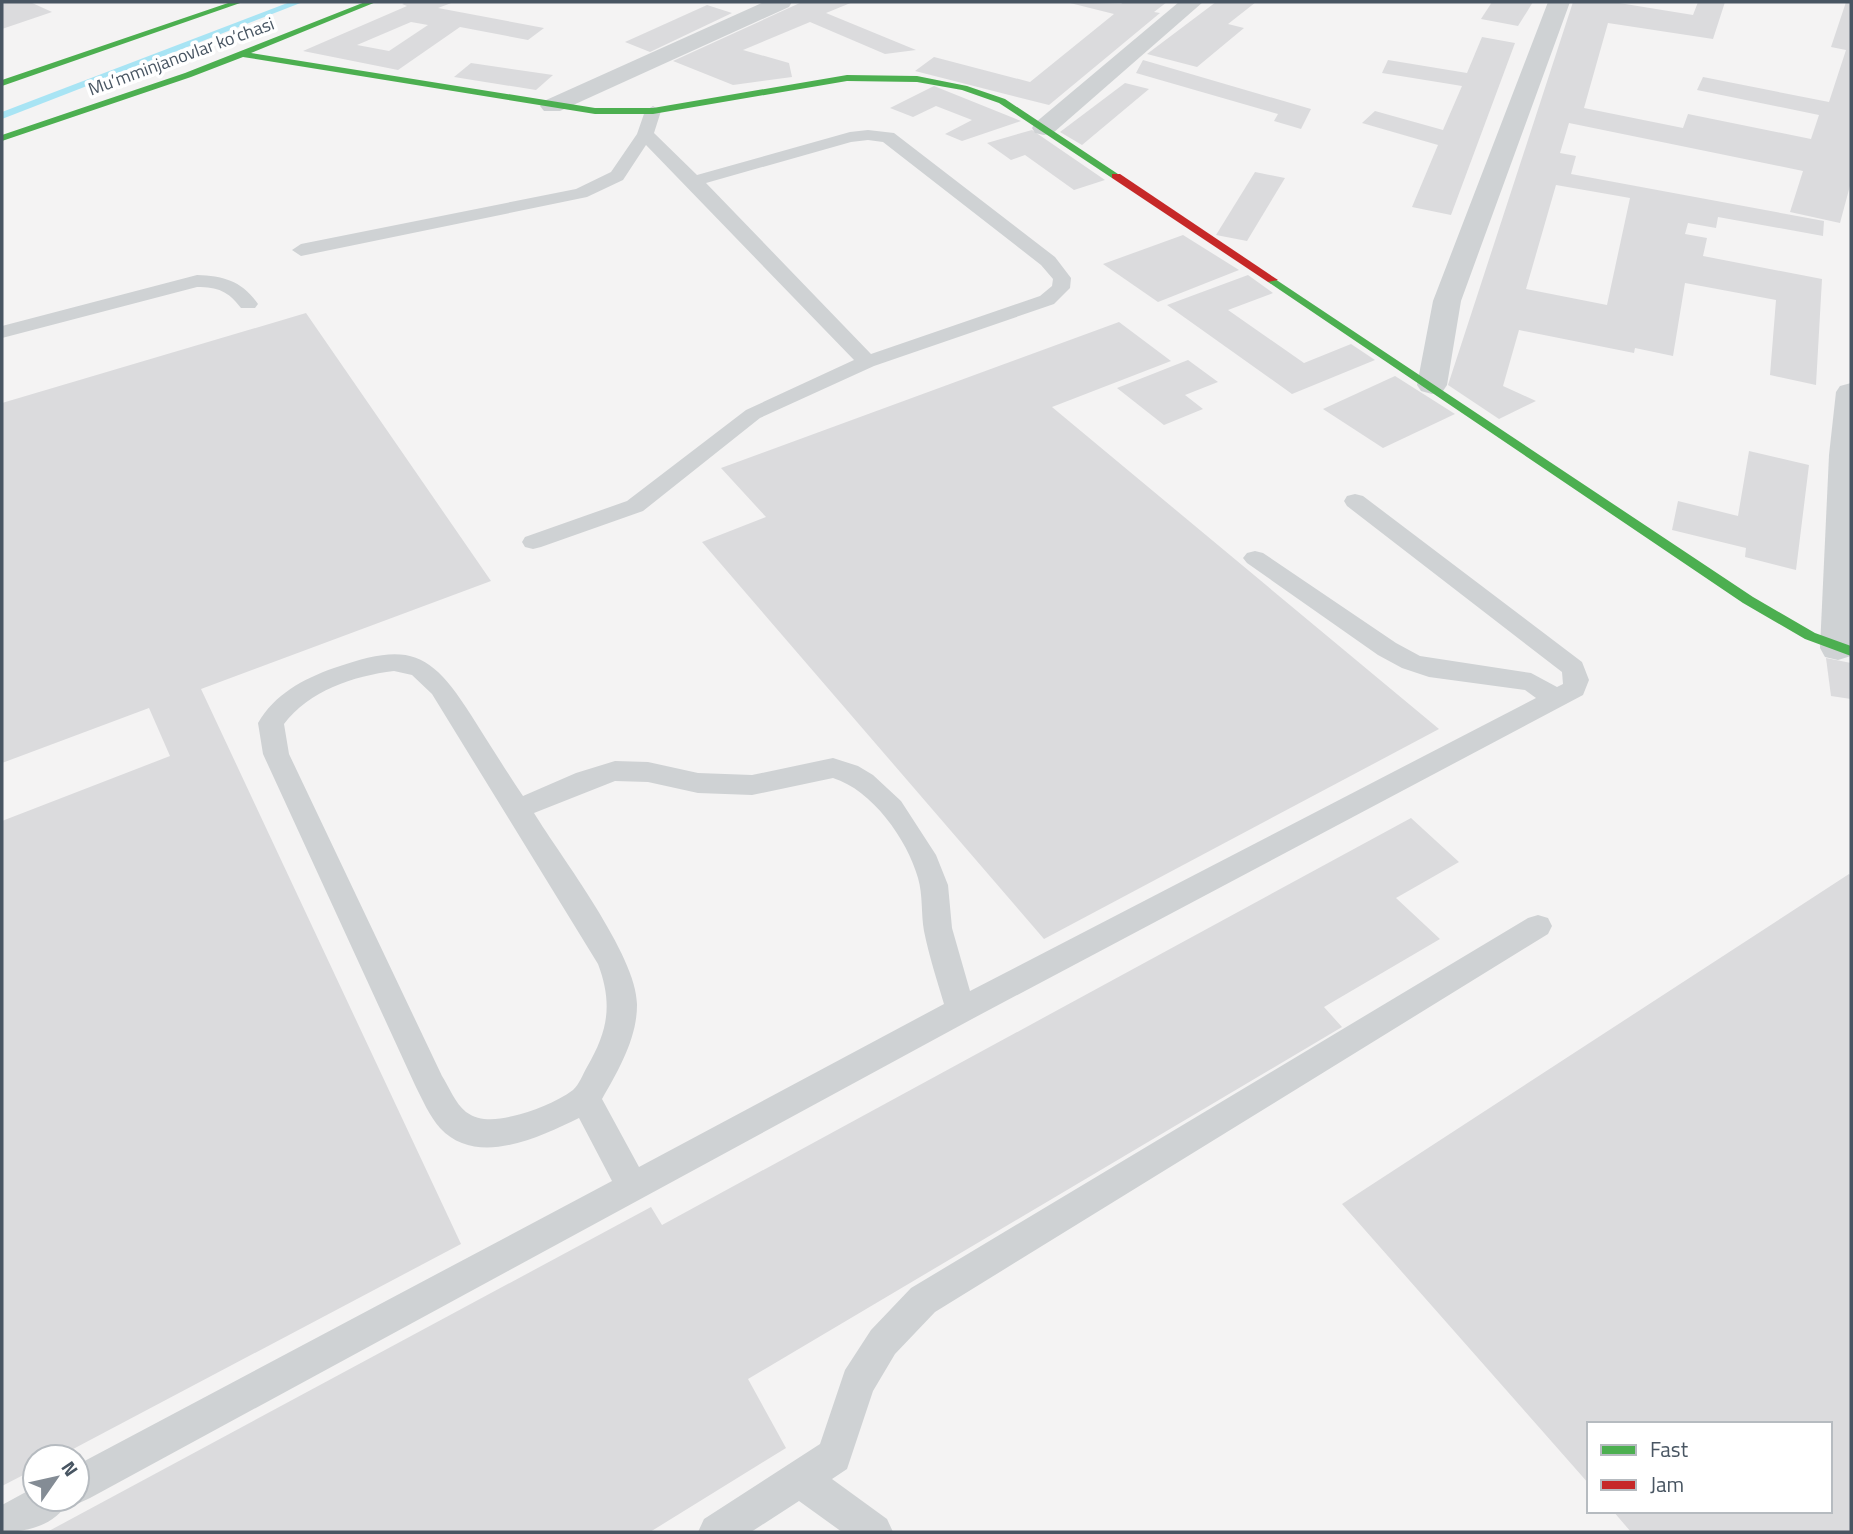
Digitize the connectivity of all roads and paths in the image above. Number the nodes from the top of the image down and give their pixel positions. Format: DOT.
graph roads {
  1 [pos="239,2"];
  2 [pos="372,2"];
  3 [pos="782,2"];
  4 [pos="1192,2"];
  5 [pos="1559,2"];
  6 [pos="246,55"];
  7 [pos="2,83"];
  8 [pos="552,106"];
  9 [pos="653,111"];
  10 [pos="1044,128"];
  11 [pos="645,134"];
  12 [pos="2,138"];
  13 [pos="694,181"];
  14 [pos="301,250"];
  15 [pos="248,304"];
  16 [pos="2,332"];
  17 [pos="867,362"];
  18 [pos="1432,384"];
  19 [pos="1851,392"];
  20 [pos="1355,502"];
  21 [pos="533,542"];
  22 [pos="1255,558"];
  23 [pos="1844,649"];
  24 [pos="1556,699"];
  25 [pos="518,809"];
  26 [pos="1538,926"];
  27 [pos="961,1010"];
  28 [pos="585,1099"];
  29 [pos="633,1187"];
  30 [pos="91,1477"];
  31 [pos="800,1479"];
  32 [pos="24,1513"];
  33 [pos="2,1525"];
  34 [pos="717,1532"];
  35 [pos="874,1532"];
  1 -- 7 [label="street, Mu’mminjanovlar ko‘chasi"];
  2 -- 6 [label="street, Mu’mminjanovlar ko‘chasi"];
  3 -- 8 [label="street"];
  4 -- 10 [label="street"];
  5 -- 18 [label="street"];
  6 -- 8 [label="street"];
  6 -- 12 [label="street, Mu’mminjanovlar ko‘chasi"];
  8 -- 9 [label="street"];
  9 -- 10 [label="street"];
  9 -- 11 [label="lane"];
  10 -- 18 [label="street"];
  11 -- 13 [label="lane"];
  11 -- 14 [label="lane"];
  13 -- 17 [label="lane"];
  13 -- 17 [label="lane"];
  15 -- 16 [label="lane"];
  17 -- 21 [label="lane"];
  18 -- 23 [label="street"];
  19 -- 23 [label="street"];
  20 -- 24 [label="lane"];
  22 -- 24 [label="lane"];
  24 -- 27 [label="lane"];
  25 -- 27 [label="lane"];
  25 -- 28 [label="lane"];
  25 -- 28 [label="lane"];
  26 -- 31 [label="lane"];
  27 -- 29 [label="lane"];
  28 -- 29 [label="lane"];
  29 -- 30 [label="lane"];
  31 -- 34 [label="lane"];
  31 -- 35 [label="lane"];
  32 -- 33 [label="lane"];
}
